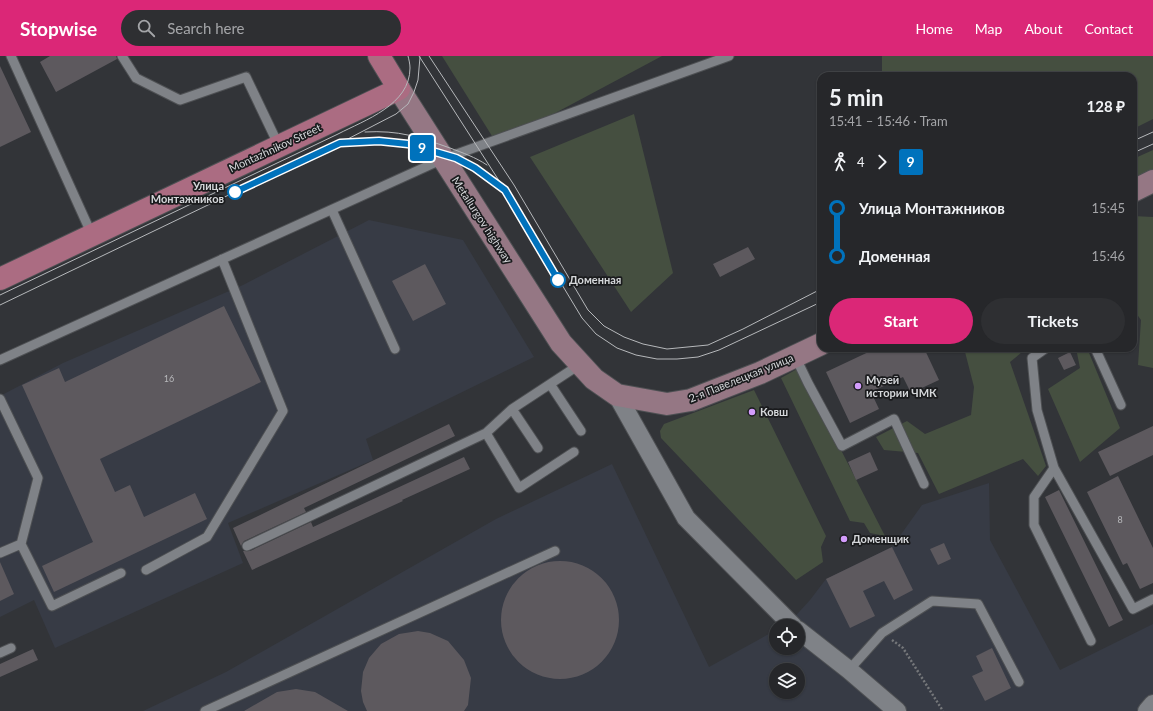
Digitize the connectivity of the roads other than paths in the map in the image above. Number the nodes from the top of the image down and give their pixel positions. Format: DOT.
graph roads {
  1 [pos="122,56"];
  2 [pos="379,56"];
  3 [pos="729,56"];
  4 [pos="12,57"];
  5 [pos="399,89"];
  6 [pos="279,146"];
  7 [pos="443,159"];
  8 [pos="1153,181"];
  9 [pos="1137,189"];
  10 [pos="332,210"];
  11 [pos="92,235"];
  12 [pos="222,260"];
  13 [pos="0,279"];
  14 [pos="561,343"];
  15 [pos="817,346"];
  16 [pos="395,349"];
  17 [pos="1040,352"];
  18 [pos="1096,352"];
  19 [pos="795,356"];
  20 [pos="0,360"];
  21 [pos="579,365"];
  22 [pos="550,384"];
  23 [pos="617,395"];
  24 [pos="0,399"];
  25 [pos="1121,405"];
  26 [pos="512,409"];
  27 [pos="581,431"];
  28 [pos="486,433"];
  29 [pos="538,448"];
  30 [pos="574,452"];
  31 [pos="1054,468"];
  32 [pos="924,484"];
  33 [pos="21,544"];
  34 [pos="246,546"];
  35 [pos="555,551"];
  36 [pos="0,553"];
  37 [pos="146,570"];
  38 [pos="121,573"];
  39 [pos="1153,599"];
  40 [pos="786,619"];
  41 [pos="805,635"];
  42 [pos="1091,641"];
  43 [pos="11,648"];
  44 [pos="0,653"];
  45 [pos="849,670"];
  46 [pos="1019,682"];
  47 [pos="1153,704"];
  48 [pos="205,711"];
  49 [pos="897,711"];
  50 [pos="1147,711"];
  1 -- 6 [label="lane"];
  2 -- 5 [label="main road, Metallurgov highway"];
  3 -- 7 [label="lane"];
  4 -- 11 [label="lane"];
  5 -- 6 [label="main road, Montazhnikov Street"];
  5 -- 7 [label="main road, Metallurgov highway"];
  6 -- 11 [label="main road, Montazhnikov Street"];
  7 -- 10 [label="lane"];
  7 -- 14 [label="main road, Metallurgov highway"];
  8 -- 9 [label="main road"];
  10 -- 12 [label="lane"];
  10 -- 16 [label="lane"];
  11 -- 13 [label="main road, Montazhnikov Street"];
  12 -- 20 [label="lane"];
  12 -- 37 [label="lane"];
  14 -- 21 [label="main road, 2-я Павелецкая улица"];
  15 -- 19 [label="main road, 2-я Павелецкая улица"];
  17 -- 31 [label="lane"];
  18 -- 25 [label="lane"];
  19 -- 23 [label="main road, 2-я Павелецкая улица"];
  19 -- 32 [label="lane"];
  21 -- 22 [label="lane"];
  21 -- 23 [label="main road, 2-я Павелецкая улица"];
  22 -- 26 [label="lane"];
  22 -- 27 [label="lane"];
  23 -- 40 [label="street"];
  24 -- 33 [label="lane"];
  26 -- 28 [label="lane"];
  26 -- 29 [label="lane"];
  28 -- 30 [label="lane"];
  28 -- 34 [label="lane"];
  31 -- 39 [label="lane"];
  31 -- 42 [label="lane"];
  33 -- 36 [label="lane"];
  33 -- 38 [label="lane"];
  35 -- 48 [label="lane"];
  41 -- 45 [label="street"];
  43 -- 44 [label="lane"];
  45 -- 46 [label="lane"];
  45 -- 49 [label="street"];
  47 -- 50 [label="street"];
}
